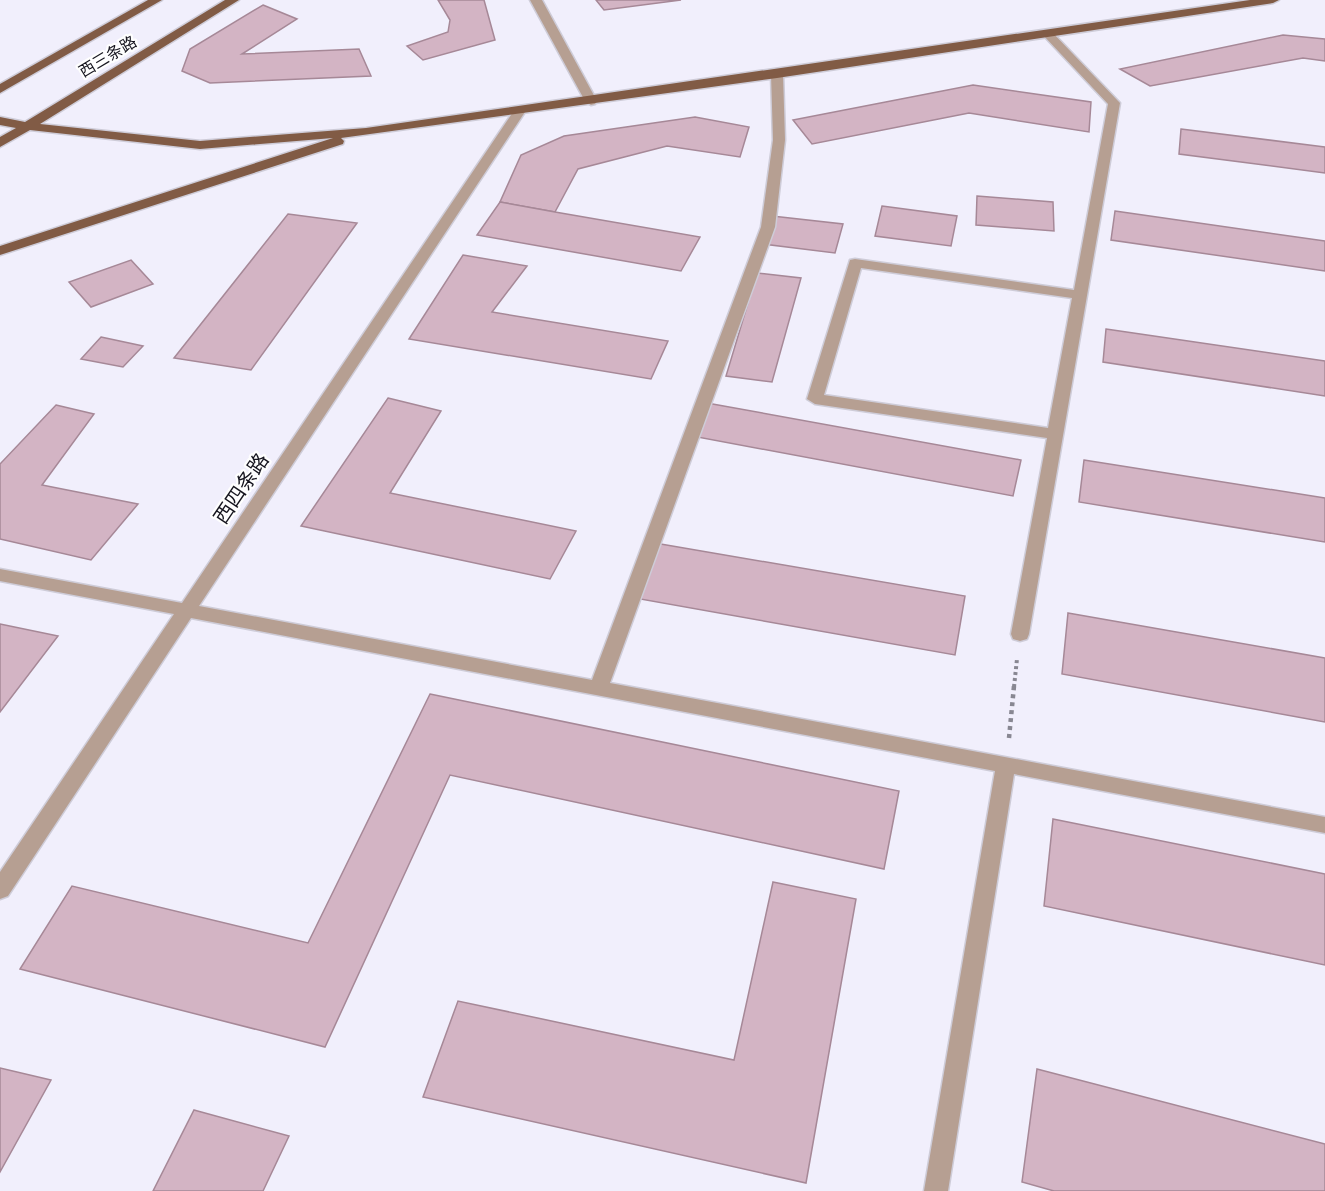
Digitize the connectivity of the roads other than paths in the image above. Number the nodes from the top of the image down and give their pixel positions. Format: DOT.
graph roads {
  1 [pos="156,0"];
  2 [pos="233,0"];
  3 [pos="536,0"];
  4 [pos="1273,0"];
  5 [pos="1047,33"];
  6 [pos="777,74"];
  7 [pos="0,89"];
  8 [pos="591,101"];
  9 [pos="519,112"];
  10 [pos="0,121"];
  11 [pos="27,126"];
  12 [pos="366,132"];
  13 [pos="0,143"];
  14 [pos="0,251"];
  15 [pos="1080,295"];
  16 [pos="1055,434"];
  17 [pos="0,575"];
  18 [pos="186,610"];
  19 [pos="1020,634"];
  20 [pos="598,689"];
  21 [pos="1006,765"];
  22 [pos="1325,825"];
  23 [pos="0,890"];
  24 [pos="936,1191"];
  1 -- 7 [label="main road, 西三条路"];
  2 -- 11 [label="main road, 西三条路"];
  3 -- 8 [label="street"];
  4 -- 5 [label="main road"];
  5 -- 6 [label="main road"];
  5 -- 15 [label="street"];
  6 -- 8 [label="main road"];
  6 -- 20 [label="street"];
  8 -- 9 [label="main road"];
  9 -- 12 [label="main road"];
  9 -- 18 [label="street, 西四条路"];
  10 -- 11 [label="main road"];
  11 -- 12 [label="main road"];
  11 -- 13 [label="main road, 西三条路"];
  12 -- 14 [label="main road"];
  15 -- 16 [label="street"];
  15 -- 16 [label="street"];
  16 -- 19 [label="street"];
  17 -- 18 [label="street"];
  18 -- 20 [label="street"];
  18 -- 23 [label="street, 西四条路"];
  20 -- 21 [label="street"];
  21 -- 22 [label="street"];
  21 -- 24 [label="street"];
}
